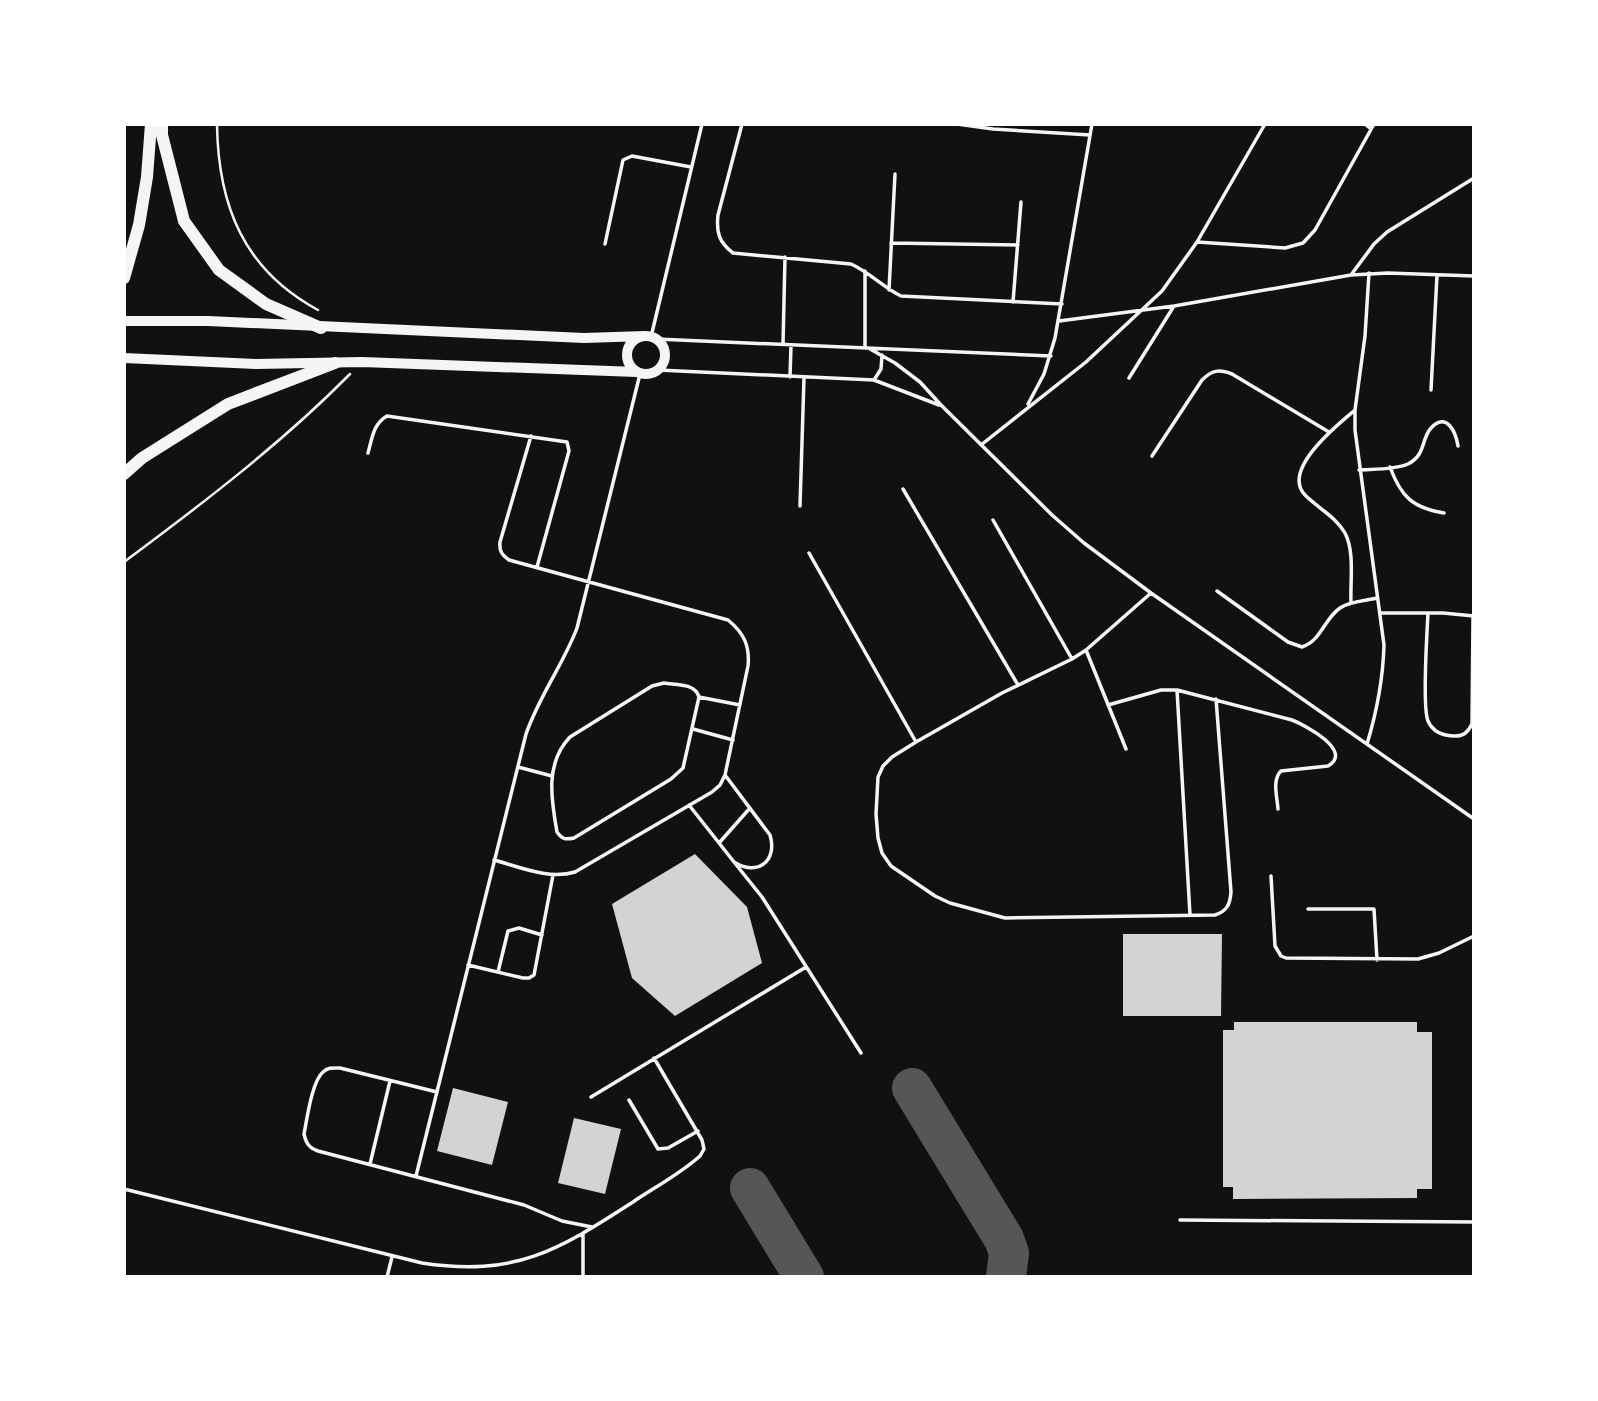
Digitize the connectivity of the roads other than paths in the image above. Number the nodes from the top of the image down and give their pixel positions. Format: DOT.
graph roads {
  1 [pos="151,124"];
  2 [pos="162,124"];
  3 [pos="702,124"];
  4 [pos="742,124"];
  5 [pos="957,124"];
  6 [pos="1091,124"];
  7 [pos="1265,124"];
  8 [pos="1365,124"];
  9 [pos="1373,127"];
  10 [pos="1090,135"];
  11 [pos="691,167"];
  12 [pos="895,174"];
  13 [pos="1474,178"];
  14 [pos="1021,202"];
  15 [pos="1197,242"];
  16 [pos="891,243"];
  17 [pos="605,244"];
  18 [pos="1018,245"];
  19 [pos="785,257"];
  20 [pos="866,271"];
  21 [pos="1369,273"];
  22 [pos="1351,275"];
  23 [pos="1437,275"];
  24 [pos="1474,275"];
  25 [pos="124,278"];
  26 [pos="889,290"];
  27 [pos="1013,302"];
  28 [pos="1062,304"];
  29 [pos="1174,306"];
  30 [pos="1141,311"];
  31 [pos="124,321"];
  32 [pos="1059,321"];
  33 [pos="324,322"];
  34 [pos="651,337"];
  35 [pos="783,344"];
  36 [pos="791,345"];
  37 [pos="867,349"];
  38 [pos="881,355"];
  39 [pos="1051,356"];
  40 [pos="124,358"];
  41 [pos="335,363"];
  42 [pos="658,370"];
  43 [pos="639,373"];
  44 [pos="789,377"];
  45 [pos="804,378"];
  46 [pos="1129,378"];
  47 [pos="874,380"];
  48 [pos="1431,390"];
  49 [pos="941,405"];
  50 [pos="1026,408"];
  51 [pos="1355,410"];
  52 [pos="1329,432"];
  53 [pos="531,436"];
  54 [pos="981,445"];
  55 [pos="1458,446"];
  56 [pos="368,453"];
  57 [pos="1152,456"];
  58 [pos="1390,467"];
  59 [pos="1359,470"];
  60 [pos="124,474"];
  61 [pos="903,489"];
  62 [pos="800,506"];
  63 [pos="1444,513"];
  64 [pos="993,520"];
  65 [pos="809,553"];
  66 [pos="537,567"];
  67 [pos="589,581"];
  68 [pos="1217,591"];
  69 [pos="1151,593"];
  70 [pos="1378,598"];
  71 [pos="1351,603"];
  72 [pos="1381,613"];
  73 [pos="1428,613"];
  74 [pos="1473,616"];
  75 [pos="1086,650"];
  76 [pos="1072,659"];
  77 [pos="1018,685"];
  78 [pos="1177,690"];
  79 [pos="699,697"];
  80 [pos="1216,699"];
  81 [pos="740,705"];
  82 [pos="1108,705"];
  83 [pos="693,729"];
  84 [pos="733,740"];
  85 [pos="916,741"];
  86 [pos="1367,744"];
  87 [pos="1126,749"];
  88 [pos="518,767"];
  89 [pos="725,775"];
  90 [pos="552,776"];
  91 [pos="689,805"];
  92 [pos="750,808"];
  93 [pos="1278,808"];
  94 [pos="1474,819"];
  95 [pos="719,843"];
  96 [pos="494,860"];
  97 [pos="734,862"];
  98 [pos="553,876"];
  99 [pos="1271,876"];
  100 [pos="1308,909"];
  101 [pos="1190,916"];
  102 [pos="542,935"];
  103 [pos="1474,936"];
  104 [pos="1377,960"];
  105 [pos="468,965"];
  106 [pos="806,967"];
  107 [pos="498,972"];
  108 [pos="861,1053"];
  109 [pos="654,1058"];
  110 [pos="390,1080"];
  111 [pos="437,1092"];
  112 [pos="591,1097"];
  113 [pos="629,1100"];
  114 [pos="698,1131"];
  115 [pos="370,1164"];
  116 [pos="416,1176"];
  117 [pos="124,1189"];
  118 [pos="1180,1220"];
  119 [pos="1474,1223"];
  120 [pos="594,1227"];
  121 [pos="583,1234"];
  122 [pos="392,1257"];
  123 [pos="387,1277"];
  124 [pos="583,1277"];
  1 -- 25 [label="highway"];
  2 -- 33 [label="highway"];
  3 -- 11 [label="lane"];
  4 -- 19 [label="lane"];
  5 -- 10 [label="lane"];
  6 -- 10 [label="lane"];
  7 -- 15 [label="lane"];
  8 -- 9 [label="lane"];
  9 -- 15 [label="lane"];
  10 -- 28 [label="lane"];
  11 -- 17 [label="lane"];
  11 -- 34 [label="lane"];
  12 -- 16 [label="lane"];
  13 -- 22 [label="lane"];
  14 -- 18 [label="lane"];
  15 -- 30 [label="lane"];
  16 -- 18 [label="lane"];
  16 -- 26 [label="lane"];
  18 -- 27 [label="lane"];
  19 -- 20 [label="lane"];
  19 -- 35 [label="lane"];
  20 -- 26 [label="lane"];
  20 -- 37 [label="lane"];
  21 -- 22 [label="lane"];
  21 -- 23 [label="lane"];
  21 -- 51 [label="lane"];
  22 -- 29 [label="lane"];
  23 -- 24 [label="lane"];
  23 -- 48 [label="lane"];
  26 -- 27 [label="lane"];
  27 -- 28 [label="lane"];
  28 -- 32 [label="lane"];
  29 -- 30 [label="lane"];
  29 -- 46 [label="lane"];
  30 -- 32 [label="lane"];
  30 -- 50 [label="lane"];
  31 -- 33 [label="main road"];
  32 -- 39 [label="lane"];
  33 -- 34 [label="main road"];
  34 -- 35 [label="lane"];
  34 -- 42 [label="main road"];
  34 -- 43 [label="main road"];
  35 -- 36 [label="lane"];
  36 -- 37 [label="lane"];
  36 -- 44 [label="lane"];
  37 -- 38 [label="lane"];
  37 -- 39 [label="lane"];
  38 -- 47 [label="lane"];
  38 -- 49 [label="lane"];
  39 -- 50 [label="lane"];
  40 -- 41 [label="main road"];
  41 -- 43 [label="main road"];
  41 -- 60 [label="highway"];
  42 -- 43 [label="main road"];
  42 -- 44 [label="lane"];
  43 -- 67 [label="lane"];
  44 -- 45 [label="lane"];
  45 -- 47 [label="lane"];
  45 -- 62 [label="lane"];
  47 -- 49 [label="lane"];
  49 -- 54 [label="lane"];
  50 -- 54 [label="lane"];
  51 -- 52 [label="lane"];
  51 -- 59 [label="lane"];
  52 -- 57 [label="lane"];
  52 -- 71 [label="lane"];
  53 -- 56 [label="lane"];
  53 -- 66 [label="lane"];
  53 -- 66 [label="lane"];
  54 -- 69 [label="lane"];
  55 -- 58 [label="lane"];
  58 -- 59 [label="lane"];
  58 -- 63 [label="lane"];
  59 -- 70 [label="lane"];
  61 -- 77 [label="lane"];
  64 -- 76 [label="lane"];
  65 -- 85 [label="lane"];
  66 -- 67 [label="lane"];
  67 -- 81 [label="lane"];
  67 -- 88 [label="lane"];
  68 -- 71 [label="lane"];
  69 -- 75 [label="lane"];
  69 -- 86 [label="lane"];
  70 -- 71 [label="lane"];
  70 -- 72 [label="lane"];
  72 -- 73 [label="lane"];
  72 -- 86 [label="lane"];
  73 -- 74 [label="lane"];
  73 -- 74 [label="lane"];
  75 -- 76 [label="lane"];
  75 -- 82 [label="lane"];
  76 -- 77 [label="lane"];
  77 -- 85 [label="lane"];
  78 -- 80 [label="lane"];
  78 -- 82 [label="lane"];
  78 -- 101 [label="lane"];
  79 -- 81 [label="lane"];
  79 -- 83 [label="lane"];
  79 -- 90 [label="lane"];
  80 -- 93 [label="lane"];
  80 -- 101 [label="lane"];
  81 -- 84 [label="lane"];
  82 -- 87 [label="lane"];
  83 -- 84 [label="lane"];
  83 -- 90 [label="lane"];
  84 -- 89 [label="lane"];
  85 -- 101 [label="lane"];
  86 -- 94 [label="lane"];
  88 -- 90 [label="lane"];
  88 -- 96 [label="lane"];
  89 -- 91 [label="lane"];
  89 -- 92 [label="lane"];
  91 -- 95 [label="lane"];
  91 -- 98 [label="lane"];
  92 -- 95 [label="lane"];
  92 -- 97 [label="lane"];
  95 -- 97 [label="lane"];
  96 -- 98 [label="lane"];
  96 -- 105 [label="lane"];
  97 -- 106 [label="lane"];
  98 -- 102 [label="lane"];
  99 -- 104 [label="lane"];
  100 -- 104 [label="lane"];
  102 -- 107 [label="lane"];
  102 -- 107 [label="lane"];
  103 -- 104 [label="lane"];
  105 -- 107 [label="lane"];
  105 -- 111 [label="lane"];
  106 -- 108 [label="lane"];
  106 -- 109 [label="lane"];
  109 -- 112 [label="lane"];
  109 -- 114 [label="lane"];
  110 -- 111 [label="lane"];
  110 -- 115 [label="lane"];
  110 -- 115 [label="lane"];
  111 -- 116 [label="lane"];
  113 -- 114 [label="lane"];
  114 -- 120 [label="lane"];
  115 -- 116 [label="lane"];
  116 -- 120 [label="lane"];
  117 -- 122 [label="lane"];
  118 -- 119 [label="lane"];
  120 -- 121 [label="lane"];
  121 -- 122 [label="lane"];
  121 -- 124 [label="lane"];
  122 -- 123 [label="lane"];
}
